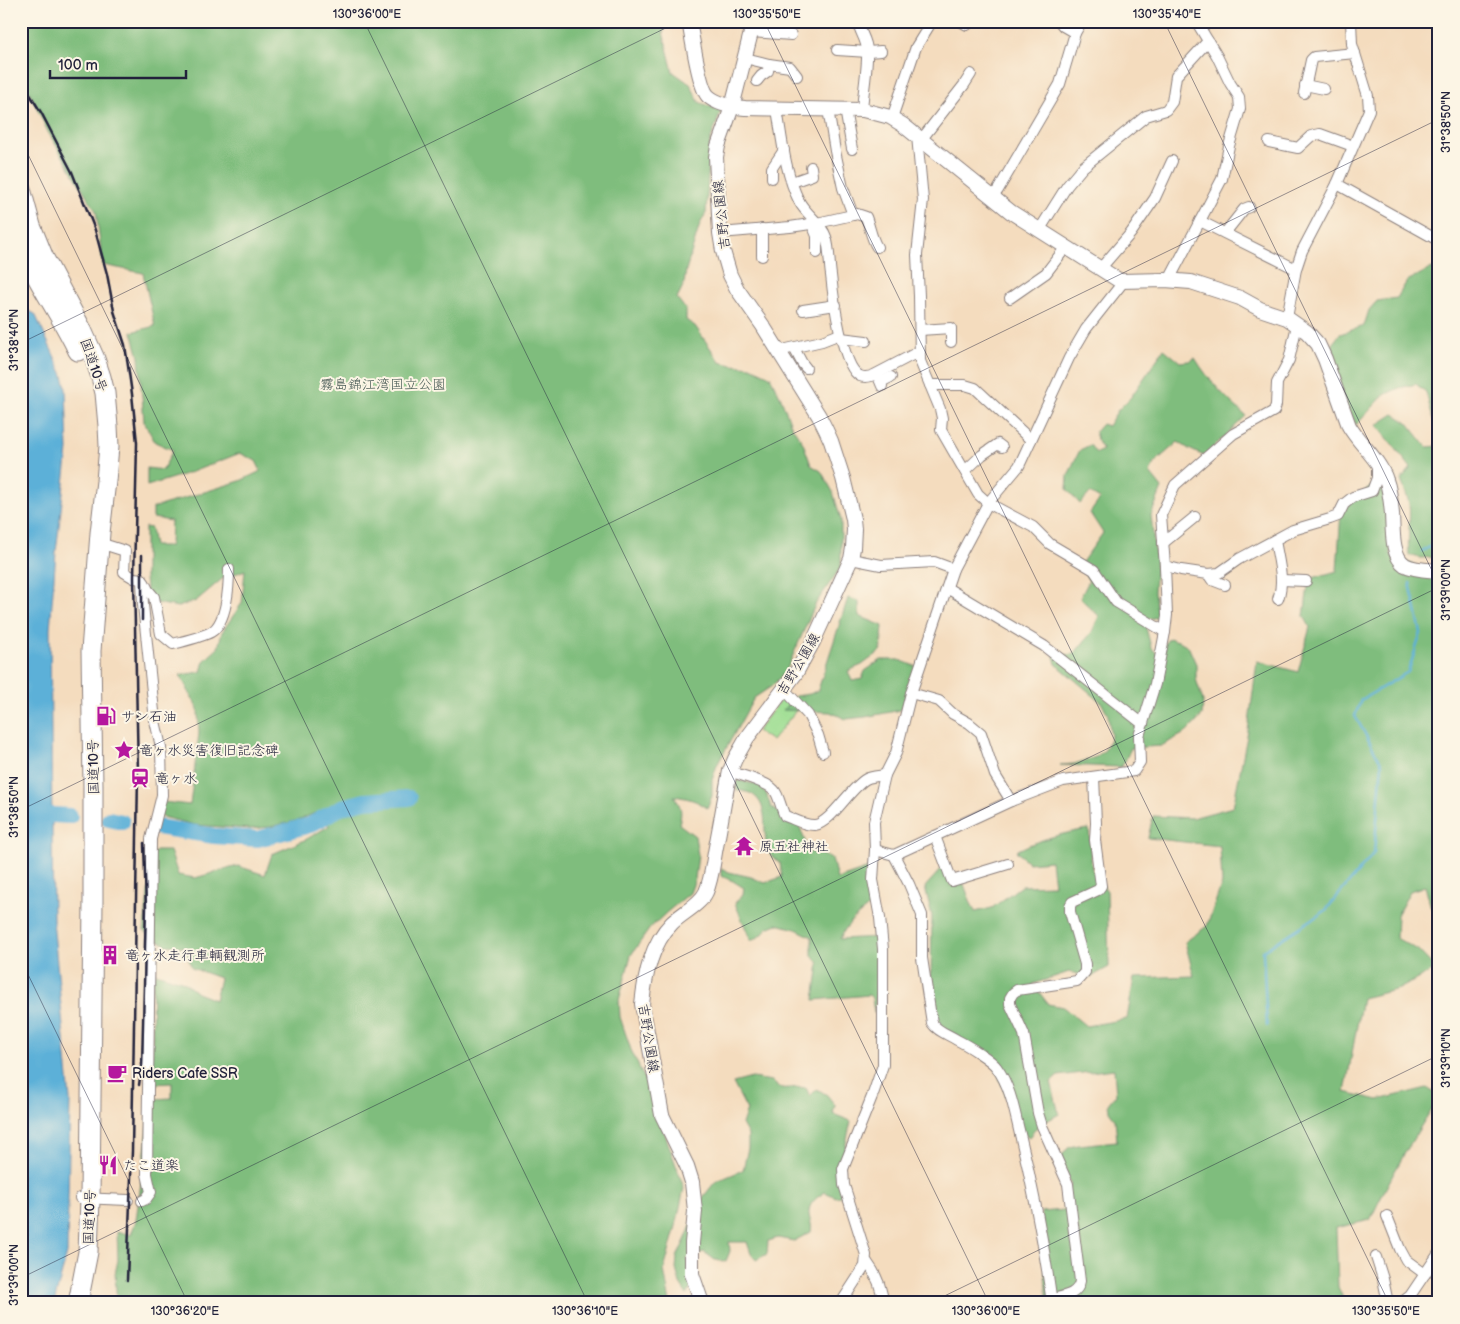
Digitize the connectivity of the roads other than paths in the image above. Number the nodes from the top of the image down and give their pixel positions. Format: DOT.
graph roads {
  1 [pos="690,21"];
  2 [pos="858,21"];
  3 [pos="932,21"];
  4 [pos="1059,21"];
  5 [pos="1082,21"];
  6 [pos="1196,21"];
  7 [pos="1351,21"];
  8 [pos="753,26"];
  9 [pos="1074,33"];
  10 [pos="790,35"];
  11 [pos="1208,41"];
  12 [pos="837,50"];
  13 [pos="881,51"];
  14 [pos="868,52"];
  15 [pos="1355,53"];
  16 [pos="745,58"];
  17 [pos="769,64"];
  18 [pos="796,70"];
  19 [pos="971,74"];
  20 [pos="757,81"];
  21 [pos="1324,89"];
  22 [pos="732,107"];
  23 [pos="777,109"];
  24 [pos="828,109"];
  25 [pos="845,109"];
  26 [pos="862,110"];
  27 [pos="892,118"];
  28 [pos="919,138"];
  29 [pos="1268,142"];
  30 [pos="1353,146"];
  31 [pos="784,150"];
  32 [pos="852,150"];
  33 [pos="1172,161"];
  34 [pos="811,167"];
  35 [pos="772,178"];
  36 [pos="792,182"];
  37 [pos="1338,184"];
  38 [pos="21,189"];
  39 [pos="992,197"];
  40 [pos="1249,207"];
  41 [pos="853,215"];
  42 [pos="1200,221"];
  43 [pos="815,223"];
  44 [pos="762,229"];
  45 [pos="1040,229"];
  46 [pos="720,233"];
  47 [pos="1225,233"];
  48 [pos="1434,238"];
  49 [pos="21,246"];
  50 [pos="876,246"];
  51 [pos="1066,247"];
  52 [pos="818,253"];
  53 [pos="762,256"];
  54 [pos="1100,269"];
  55 [pos="1296,269"];
  56 [pos="1169,280"];
  57 [pos="1124,281"];
  58 [pos="1010,298"];
  59 [pos="836,305"];
  60 [pos="803,310"];
  61 [pos="1292,322"];
  62 [pos="920,330"];
  63 [pos="841,336"];
  64 [pos="866,341"];
  65 [pos="951,342"];
  66 [pos="794,348"];
  67 [pos="778,351"];
  68 [pos="920,351"];
  69 [pos="806,368"];
  70 [pos="890,377"];
  71 [pos="880,381"];
  72 [pos="930,385"];
  73 [pos="1031,440"];
  74 [pos="1002,447"];
  75 [pos="1377,463"];
  76 [pos="965,471"];
  77 [pos="988,503"];
  78 [pos="1195,517"];
  79 [pos="1275,540"];
  80 [pos="1163,543"];
  81 [pos="99,544"];
  82 [pos="851,559"];
  83 [pos="1165,566"];
  84 [pos="228,569"];
  85 [pos="953,569"];
  86 [pos="1439,571"];
  87 [pos="1208,574"];
  88 [pos="142,579"];
  89 [pos="1282,580"];
  90 [pos="1306,581"];
  91 [pos="1225,585"];
  92 [pos="947,588"];
  93 [pos="1278,599"];
  94 [pos="1165,632"];
  95 [pos="784,689"];
  96 [pos="911,693"];
  97 [pos="1143,724"];
  98 [pos="823,752"];
  99 [pos="730,771"];
  100 [pos="885,775"];
  101 [pos="1094,777"];
  102 [pos="1012,801"];
  103 [pos="935,836"];
  104 [pos="875,850"];
  105 [pos="894,856"];
  106 [pos="1008,864"];
  107 [pos="85,1198"];
  108 [pos="128,1200"];
  109 [pos="142,1201"];
  110 [pos="1387,1216"];
  111 [pos="1376,1257"];
  112 [pos="1438,1258"];
  113 [pos="867,1262"];
  114 [pos="1425,1274"];
  115 [pos="1052,1301"];
  116 [pos="66,1303"];
  117 [pos="78,1303"];
  118 [pos="702,1303"];
  119 [pos="841,1303"];
  120 [pos="883,1303"];
  121 [pos="1388,1303"];
  122 [pos="1401,1303"];
  1 -- 22 [label="main road"];
  2 -- 14 [label="street"];
  3 -- 27 [label="street"];
  4 -- 9 [label="street"];
  5 -- 9 [label="street"];
  6 -- 11 [label="street"];
  7 -- 15 [label="street"];
  8 -- 10 [label="street"];
  8 -- 16 [label="main road, 吉野公園線"];
  9 -- 39 [label="street"];
  11 -- 42 [label="street"];
  11 -- 45 [label="street"];
  12 -- 14 [label="street"];
  13 -- 14 [label="street"];
  14 -- 26 [label="street"];
  15 -- 21 [label="street"];
  15 -- 30 [label="street"];
  16 -- 17 [label="street"];
  16 -- 22 [label="main road, 吉野公園線"];
  17 -- 18 [label="street"];
  17 -- 20 [label="street"];
  19 -- 28 [label="street"];
  22 -- 23 [label="main road"];
  22 -- 46 [label="main road, 吉野公園線"];
  23 -- 24 [label="main road"];
  23 -- 31 [label="street"];
  24 -- 25 [label="main road"];
  24 -- 41 [label="street"];
  25 -- 26 [label="main road"];
  25 -- 32 [label="street"];
  26 -- 27 [label="main road"];
  27 -- 28 [label="main road"];
  28 -- 39 [label="main road"];
  28 -- 62 [label="street"];
  29 -- 30 [label="street"];
  30 -- 37 [label="street"];
  31 -- 35 [label="street"];
  31 -- 36 [label="street"];
  33 -- 54 [label="street"];
  34 -- 36 [label="street"];
  36 -- 43 [label="street"];
  37 -- 48 [label="street"];
  37 -- 55 [label="street"];
  38 -- 81 [label="highway, 国道10号"];
  39 -- 45 [label="main road"];
  40 -- 47 [label="street"];
  41 -- 43 [label="street"];
  41 -- 50 [label="street"];
  42 -- 47 [label="street"];
  42 -- 56 [label="street"];
  43 -- 44 [label="street"];
  43 -- 52 [label="street"];
  43 -- 59 [label="street"];
  44 -- 46 [label="street"];
  44 -- 53 [label="street"];
  45 -- 51 [label="main road"];
  46 -- 67 [label="main road, 吉野公園線"];
  47 -- 55 [label="street"];
  49 -- 107 [label="highway, 国道10号"];
  51 -- 54 [label="main road"];
  51 -- 58 [label="street"];
  54 -- 57 [label="main road"];
  55 -- 61 [label="street"];
  56 -- 57 [label="main road"];
  56 -- 61 [label="main road"];
  57 -- 73 [label="street"];
  59 -- 60 [label="street"];
  59 -- 63 [label="street"];
  61 -- 75 [label="main road"];
  61 -- 80 [label="street"];
  62 -- 65 [label="street"];
  62 -- 68 [label="street"];
  63 -- 64 [label="street"];
  63 -- 66 [label="street"];
  63 -- 71 [label="street"];
  66 -- 67 [label="street"];
  66 -- 69 [label="street"];
  67 -- 82 [label="main road, 吉野公園線"];
  68 -- 71 [label="street"];
  68 -- 72 [label="street"];
  70 -- 71 [label="street"];
  72 -- 73 [label="street"];
  72 -- 76 [label="street"];
  73 -- 77 [label="street"];
  74 -- 76 [label="street"];
  75 -- 79 [label="street"];
  75 -- 86 [label="main road"];
  76 -- 77 [label="street"];
  77 -- 85 [label="street"];
  77 -- 94 [label="street"];
  78 -- 80 [label="street"];
  79 -- 87 [label="street"];
  79 -- 89 [label="street"];
  80 -- 83 [label="street"];
  81 -- 88 [label="street"];
  81 -- 107 [label="highway, 国道10号"];
  82 -- 85 [label="street"];
  82 -- 95 [label="main road, 吉野公園線"];
  83 -- 87 [label="street"];
  83 -- 94 [label="street"];
  84 -- 88 [label="street"];
  85 -- 92 [label="street"];
  87 -- 91 [label="street"];
  88 -- 109 [label="street"];
  89 -- 90 [label="street"];
  89 -- 93 [label="street"];
  92 -- 96 [label="street"];
  92 -- 97 [label="street"];
  94 -- 97 [label="street"];
  95 -- 98 [label="street"];
  95 -- 99 [label="main road, 吉野公園線"];
  96 -- 100 [label="street"];
  96 -- 102 [label="street"];
  97 -- 101 [label="street"];
  99 -- 100 [label="street"];
  99 -- 118 [label="main road, 吉野公園線"];
  100 -- 104 [label="street"];
  101 -- 102 [label="street"];
  101 -- 115 [label="street"];
  102 -- 103 [label="street"];
  103 -- 105 [label="street"];
  103 -- 106 [label="street"];
  104 -- 105 [label="street"];
  104 -- 113 [label="street"];
  105 -- 115 [label="street"];
  107 -- 108 [label="street"];
  107 -- 116 [label="highway, 国道10号"];
  107 -- 117 [label="highway, 国道10号"];
  110 -- 114 [label="street"];
  111 -- 121 [label="street"];
  112 -- 114 [label="street"];
  113 -- 119 [label="street"];
  113 -- 120 [label="street"];
  114 -- 122 [label="street"];
}
